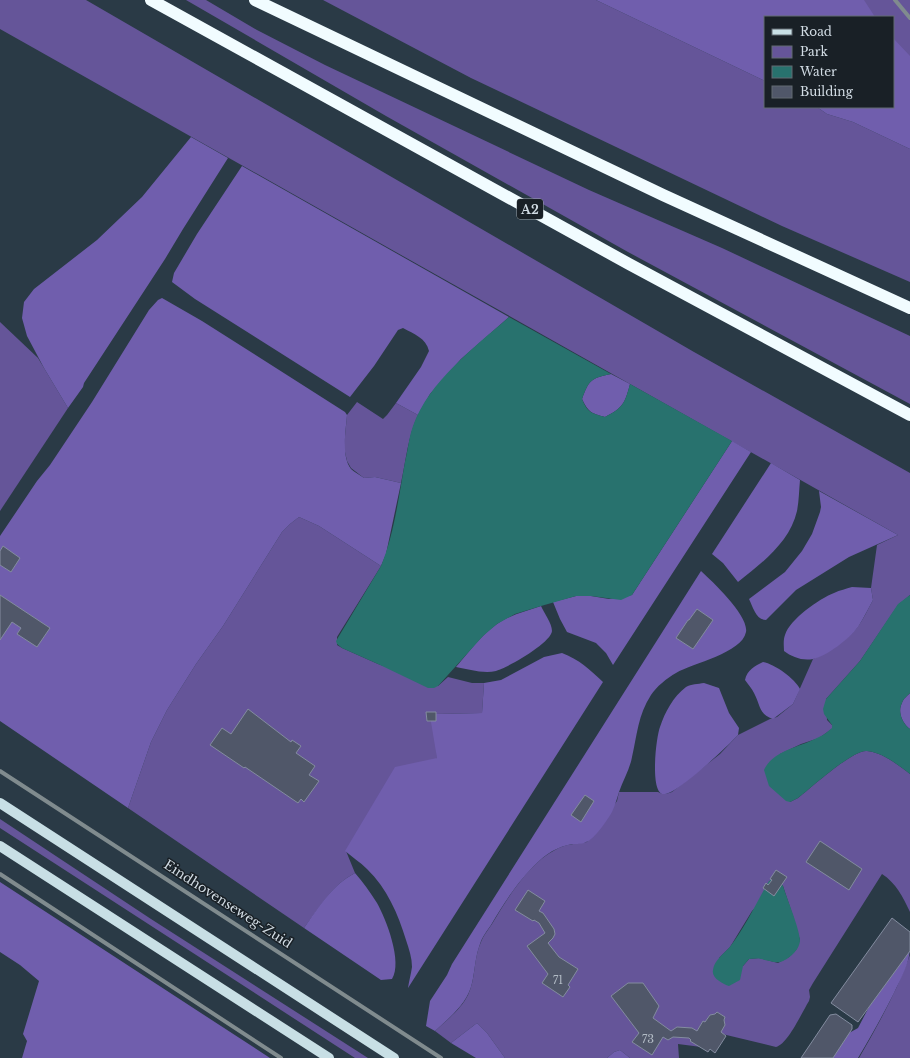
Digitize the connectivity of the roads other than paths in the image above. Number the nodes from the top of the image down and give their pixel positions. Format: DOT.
graph roads {
  1 [pos="151,0"];
  2 [pos="255,0"];
  3 [pos="895,0"];
  4 [pos="910,18"];
  5 [pos="910,308"];
  6 [pos="910,415"];
  7 [pos="0,771"];
  8 [pos="0,803"];
  9 [pos="0,846"];
  10 [pos="0,874"];
  11 [pos="281,1058"];
  12 [pos="329,1058"];
  13 [pos="394,1058"];
  14 [pos="441,1058"];
  1 -- 6 [label="highway, A2"];
  2 -- 5 [label="highway"];
  3 -- 4 [label="street"];
  7 -- 14 [label="street, Eindhovenseweg-Zuid"];
  8 -- 13 [label="main road"];
  9 -- 12 [label="main road"];
  10 -- 11 [label="street"];
}
